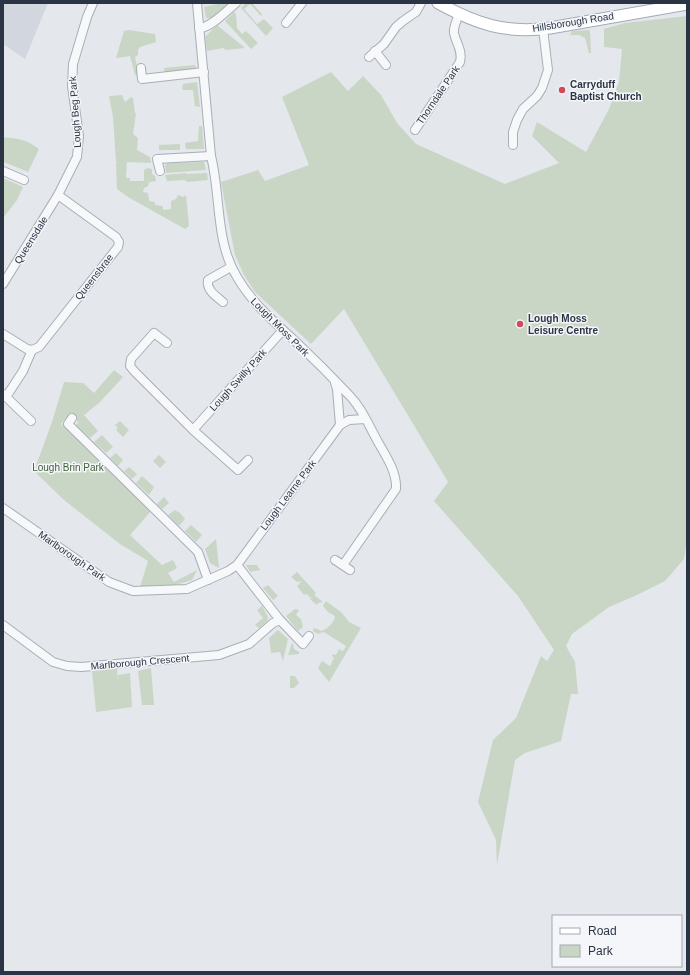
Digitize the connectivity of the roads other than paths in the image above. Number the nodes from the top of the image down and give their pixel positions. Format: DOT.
graph roads {
  1 [pos="93,3"];
  2 [pos="197,3"];
  3 [pos="236,3"];
  4 [pos="302,3"];
  5 [pos="421,3"];
  6 [pos="438,3"];
  7 [pos="687,4"];
  8 [pos="654,6"];
  9 [pos="459,14"];
  10 [pos="286,23"];
  11 [pos="199,28"];
  12 [pos="543,29"];
  13 [pos="375,51"];
  14 [pos="368,57"];
  15 [pos="386,64"];
  16 [pos="141,68"];
  17 [pos="204,72"];
  18 [pos="415,130"];
  19 [pos="513,145"];
  20 [pos="212,156"];
  21 [pos="3,171"];
  22 [pos="160,171"];
  23 [pos="24,180"];
  24 [pos="58,195"];
  25 [pos="231,267"];
  26 [pos="3,284"];
  27 [pos="223,302"];
  28 [pos="283,330"];
  29 [pos="3,334"];
  30 [pos="167,343"];
  31 [pos="32,350"];
  32 [pos="334,380"];
  33 [pos="4,396"];
  34 [pos="72,418"];
  35 [pos="365,419"];
  36 [pos="31,420"];
  37 [pos="340,425"];
  38 [pos="193,430"];
  39 [pos="248,460"];
  40 [pos="3,508"];
  41 [pos="335,560"];
  42 [pos="237,565"];
  43 [pos="208,580"];
  44 [pos="280,620"];
  45 [pos="3,625"];
  46 [pos="308,636"];
  1 -- 24 [label="street, Lough Beg Park"];
  2 -- 11 [label="street, Lough Moss Park"];
  3 -- 11 [label="street"];
  4 -- 10 [label="street"];
  5 -- 13 [label="street"];
  6 -- 9 [label="main road, Hillsborough Road"];
  7 -- 8 [label="main road, Hillsborough Road"];
  8 -- 12 [label="main road, Hillsborough Road"];
  9 -- 12 [label="main road, Hillsborough Road"];
  9 -- 18 [label="street, Thorndale Park"];
  11 -- 17 [label="street, Lough Moss Park"];
  12 -- 19 [label="street"];
  13 -- 14 [label="street"];
  13 -- 15 [label="street"];
  16 -- 17 [label="street"];
  17 -- 20 [label="street, Lough Moss Park"];
  20 -- 22 [label="street"];
  20 -- 25 [label="street, Lough Moss Park"];
  21 -- 23 [label="street"];
  24 -- 26 [label="street, Queensdale"];
  24 -- 31 [label="street, Queensbrae"];
  25 -- 27 [label="street"];
  25 -- 28 [label="street, Lough Moss Park"];
  28 -- 32 [label="street, Lough Moss Park"];
  28 -- 38 [label="street, Lough Swilly Park"];
  29 -- 31 [label="street"];
  30 -- 38 [label="street"];
  31 -- 33 [label="street"];
  32 -- 35 [label="street, Lough Moss Park"];
  32 -- 37 [label="street"];
  33 -- 36 [label="street"];
  34 -- 43 [label="street"];
  35 -- 37 [label="street"];
  35 -- 41 [label="street, Lough Moss Park"];
  37 -- 42 [label="street, Lough Learne Park"];
  38 -- 39 [label="street"];
  40 -- 43 [label="street, Marlborough Park"];
  42 -- 43 [label="street, Marlborough Park"];
  42 -- 44 [label="street"];
  44 -- 45 [label="street, Marlborough Crescent"];
  44 -- 46 [label="street"];
}
